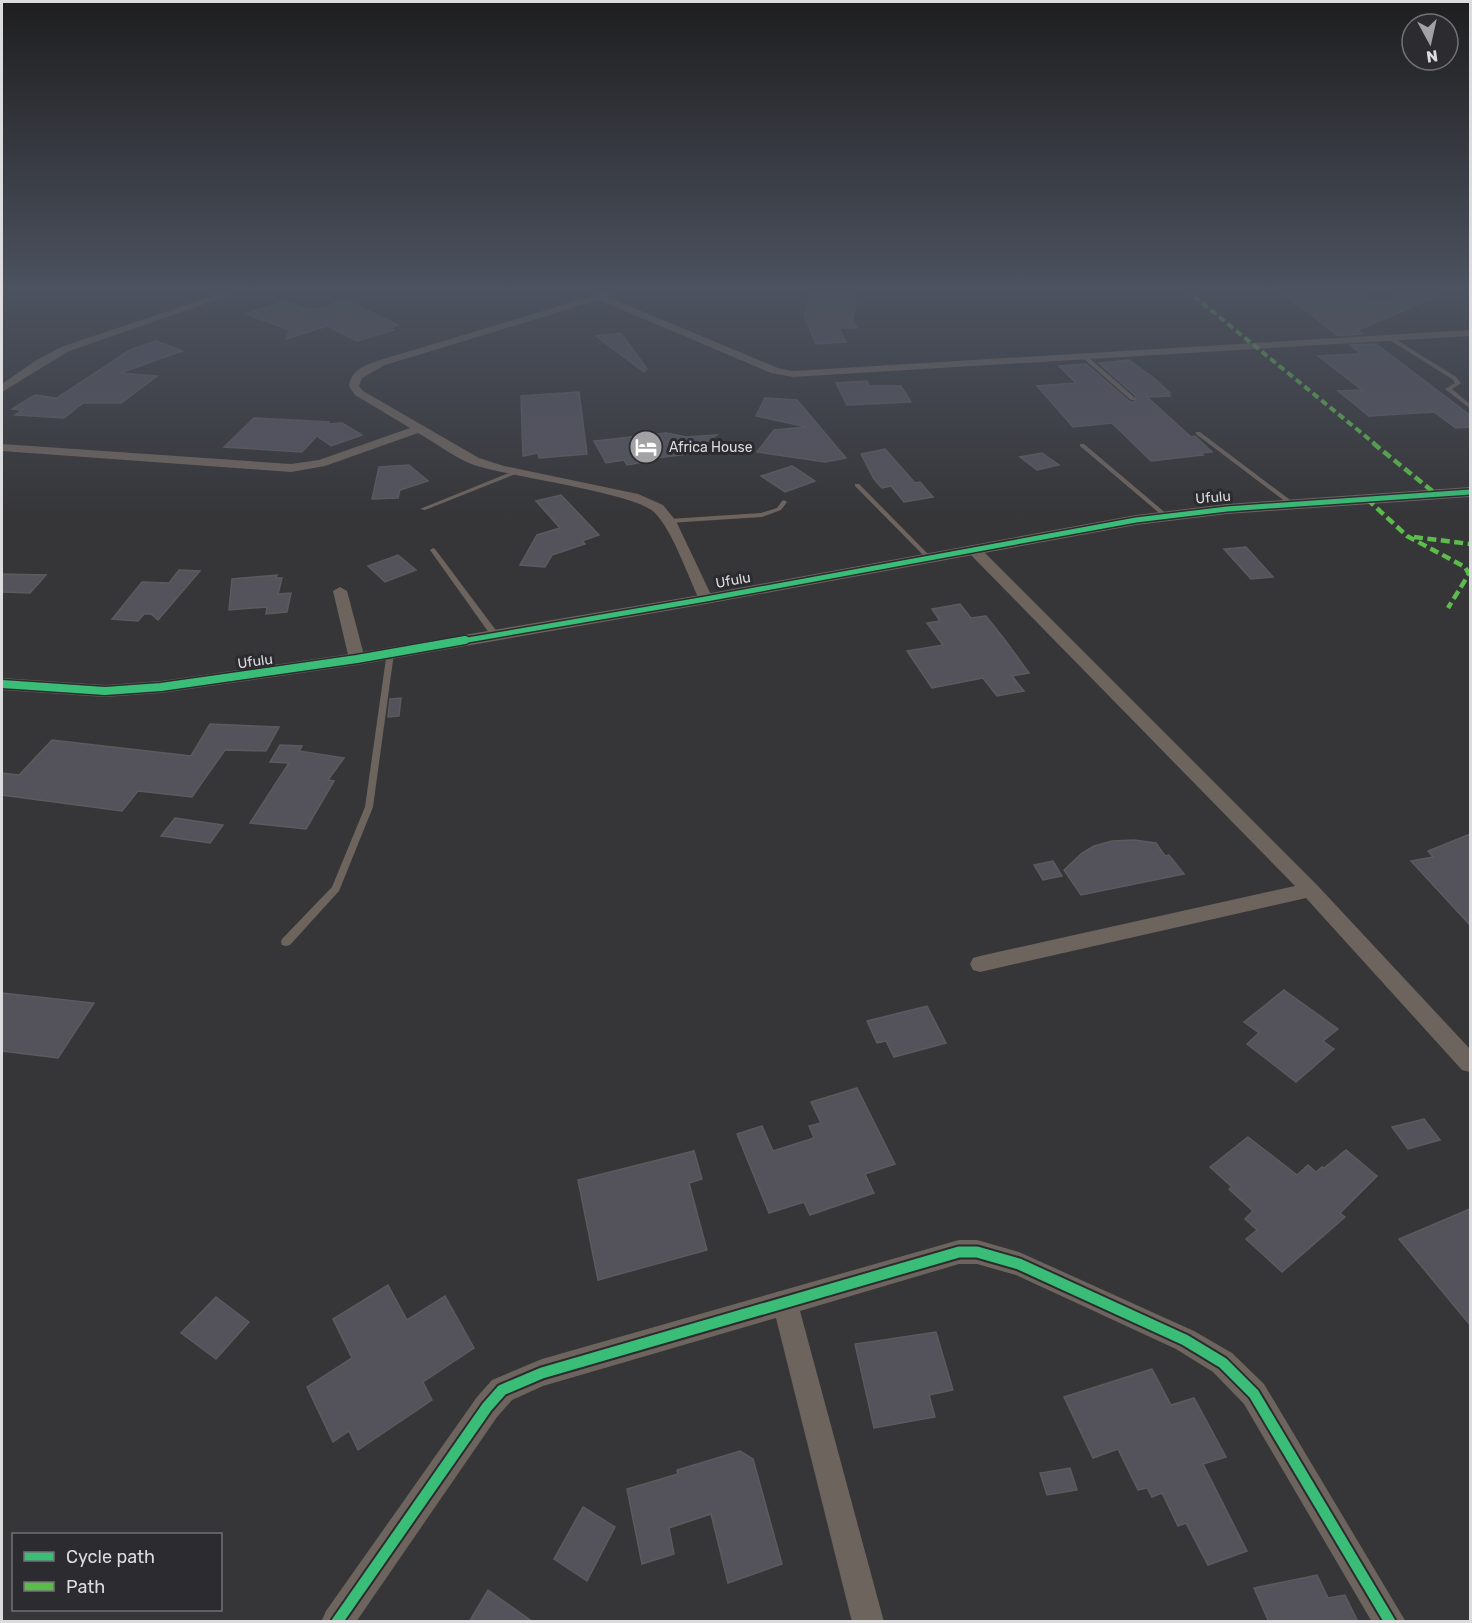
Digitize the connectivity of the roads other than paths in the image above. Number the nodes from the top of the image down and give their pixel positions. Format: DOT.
graph roads {
  1 [pos="37,365"];
  2 [pos="377,365"];
  3 [pos="760,365"];
  4 [pos="950,365"];
  5 [pos="1095,365"];
  6 [pos="1433,365"];
  7 [pos="2,389"];
  8 [pos="1133,399"];
  9 [pos="1470,406"];
  10 [pos="417,429"];
  11 [pos="1197,433"];
  12 [pos="1082,445"];
  13 [pos="2,448"];
  14 [pos="516,472"];
  15 [pos="857,485"];
  16 [pos="1470,492"];
  17 [pos="784,502"];
  18 [pos="1292,504"];
  19 [pos="423,509"];
  20 [pos="1166,516"];
  21 [pos="669,521"];
  22 [pos="434,550"];
  23 [pos="974,550"];
  24 [pos="929,558"];
  25 [pos="340,591"];
  26 [pos="706,598"];
  27 [pos="495,635"];
  28 [pos="390,653"];
  29 [pos="357,659"];
  30 [pos="2,684"];
  31 [pos="1310,890"];
  32 [pos="286,942"];
  33 [pos="980,964"];
  34 [pos="1470,1063"];
  35 [pos="785,1302"];
  36 [pos="337,1622"];
  37 [pos="868,1622"];
  38 [pos="1390,1622"];
  1 -- 7 [label="street"];
  2 -- 10 [label="street"];
  3 -- 4 [label="street"];
  5 -- 8 [label="lane"];
  6 -- 9 [label="lane"];
  10 -- 13 [label="street"];
  10 -- 14 [label="street"];
  11 -- 18 [label="lane"];
  12 -- 20 [label="lane"];
  14 -- 19 [label="lane"];
  14 -- 21 [label="street"];
  15 -- 24 [label="lane"];
  16 -- 18 [label="street, Ufulu"];
  17 -- 21 [label="lane"];
  18 -- 20 [label="street, Ufulu"];
  20 -- 23 [label="street, Ufulu"];
  21 -- 26 [label="street"];
  22 -- 27 [label="lane"];
  23 -- 24 [label="street, Ufulu"];
  23 -- 31 [label="street"];
  24 -- 26 [label="street, Ufulu"];
  25 -- 29 [label="street"];
  26 -- 27 [label="street, Ufulu"];
  27 -- 28 [label="street, Ufulu"];
  28 -- 29 [label="street, Ufulu"];
  28 -- 32 [label="lane"];
  29 -- 30 [label="street, Ufulu"];
  31 -- 33 [label="street"];
  31 -- 34 [label="street"];
  35 -- 36 [label="street"];
  35 -- 37 [label="street"];
  35 -- 38 [label="street"];
}
